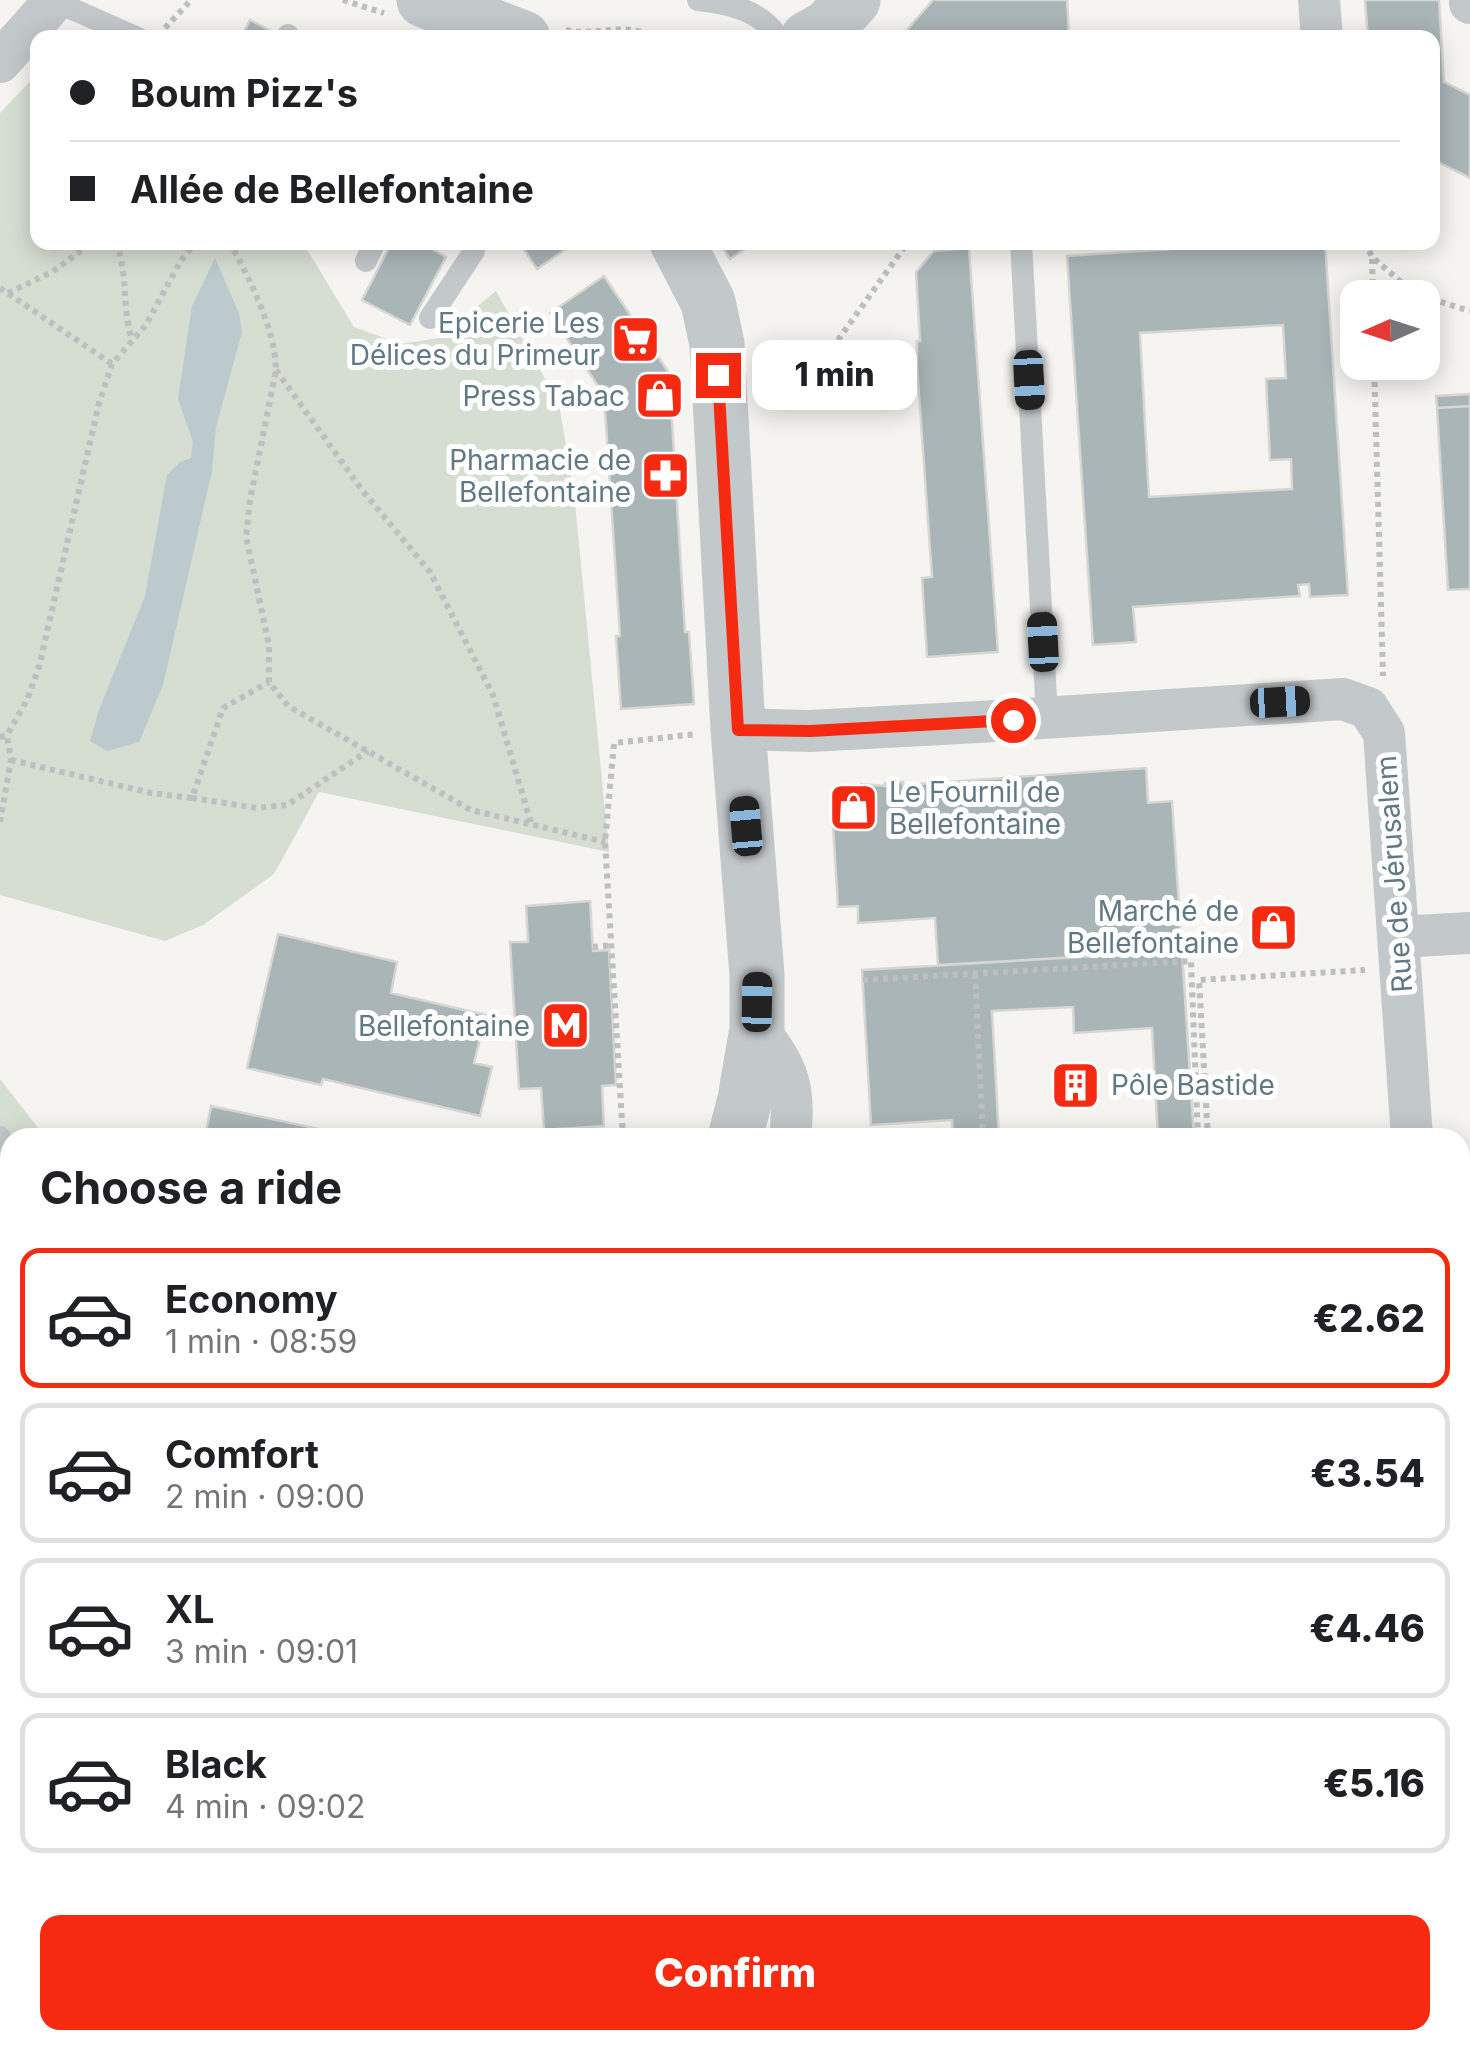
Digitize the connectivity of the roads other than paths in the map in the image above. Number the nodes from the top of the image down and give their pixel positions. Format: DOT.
graph roads {
  1 [pos="376,0"];
  2 [pos="424,0"];
  3 [pos="698,0"];
  4 [pos="1319,0"];
  5 [pos="54,1"];
  6 [pos="821,28"];
  7 [pos="120,30"];
  8 [pos="454,30"];
  9 [pos="502,30"];
  10 [pos="1321,30"];
  11 [pos="0,62"];
  12 [pos="474,250"];
  13 [pos="681,250"];
  14 [pos="1021,250"];
  15 [pos="430,318"];
  16 [pos="1047,717"];
  17 [pos="738,730"];
  18 [pos="1470,933"];
  19 [pos="1400,952"];
  20 [pos="756,1029"];
  21 [pos="737,1128"];
  22 [pos="790,1128"];
  23 [pos="1411,1128"];
  1 -- 8 [label="street"];
  2 -- 9 [label="street"];
  3 -- 6 [label="lane"];
  4 -- 10 [label="street"];
  5 -- 7 [label="lane"];
  5 -- 11 [label="street"];
  12 -- 15 [label="lane"];
  13 -- 17 [label="street"];
  14 -- 16 [label="lane"];
  16 -- 17 [label="street"];
  16 -- 19 [label="street, Rue de Jérusalem"];
  17 -- 20 [label="street"];
  18 -- 19 [label="street"];
  19 -- 23 [label="street, Rue de Jérusalem"];
  20 -- 21 [label="street"];
  20 -- 22 [label="street"];
}
